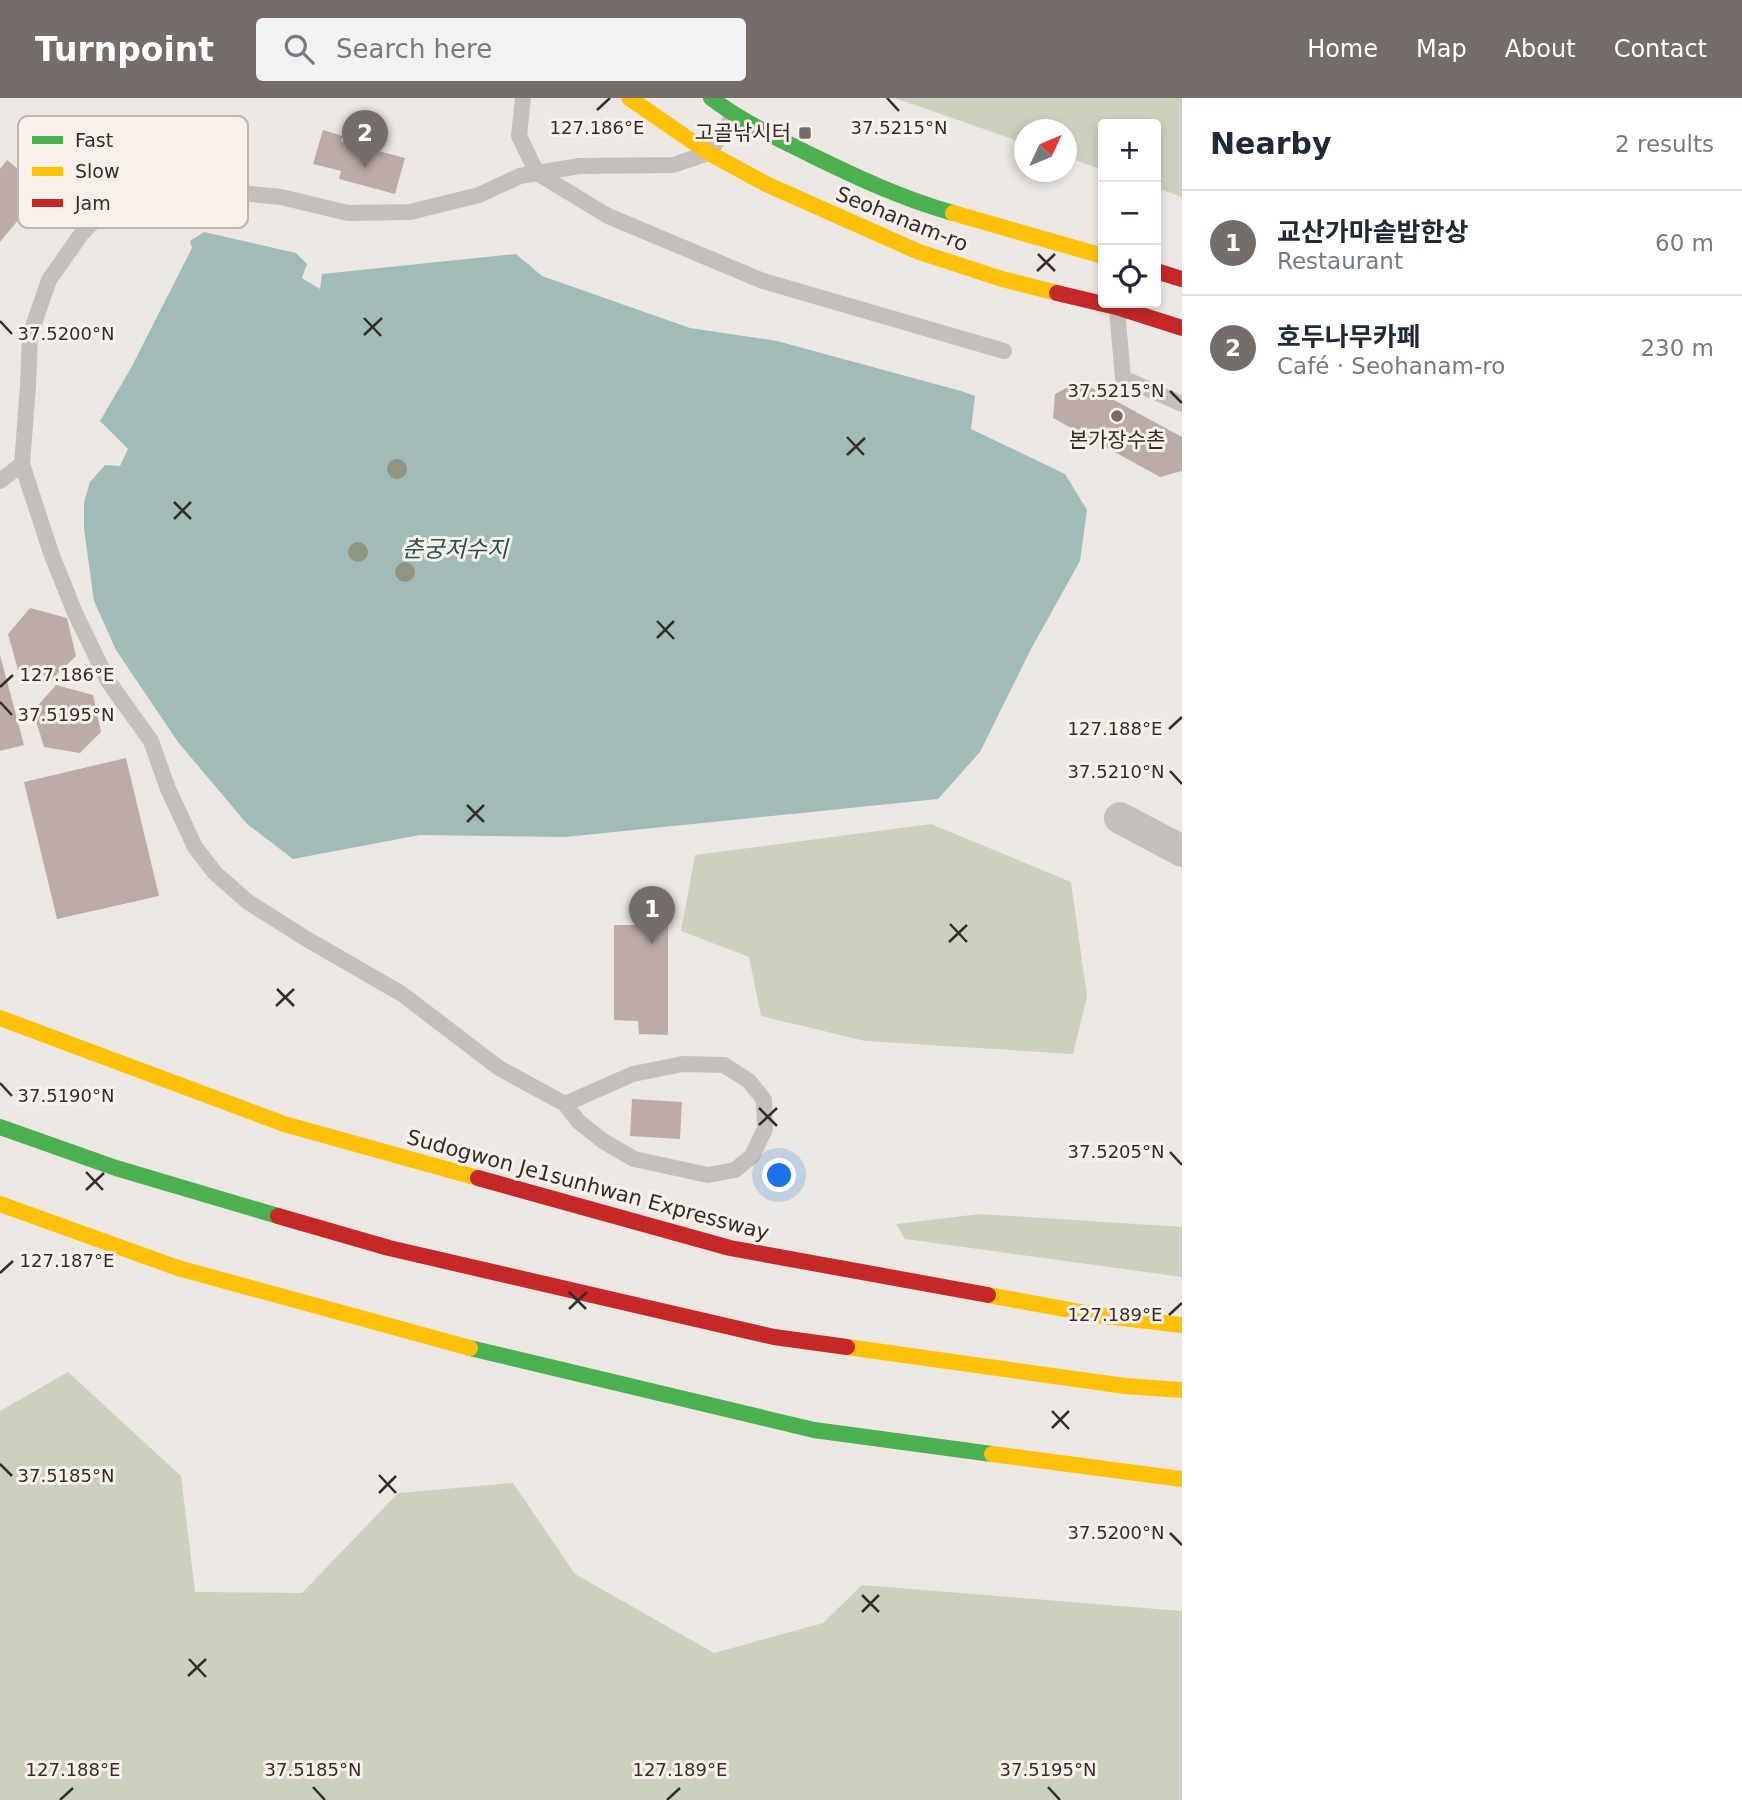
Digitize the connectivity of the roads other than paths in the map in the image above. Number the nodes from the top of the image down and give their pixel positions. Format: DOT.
graph roads {
  1 [pos="523,98"];
  2 [pos="629,98"];
  3 [pos="711,98"];
  4 [pos="734,115"];
  5 [pos="709,153"];
  6 [pos="537,173"];
  7 [pos="248,194"];
  8 [pos="87,228"];
  9 [pos="1098,255"];
  10 [pos="1161,273"];
  11 [pos="1182,279"];
  12 [pos="1098,303"];
  13 [pos="1116,308"];
  14 [pos="1119,308"];
  15 [pos="1182,328"];
  16 [pos="1004,351"];
  17 [pos="1182,404"];
  18 [pos="22,464"];
  19 [pos="0,481"];
  20 [pos="1119,818"];
  21 [pos="1182,850"];
  22 [pos="0,1018"];
  23 [pos="565,1104"];
  24 [pos="0,1127"];
  25 [pos="0,1204"];
  26 [pos="1182,1325"];
  27 [pos="1182,1390"];
  28 [pos="1182,1479"];
  1 -- 6 [label="lane"];
  2 -- 5 [label="main road, Seohanam-ro"];
  3 -- 4 [label="main road, Seohanam-ro"];
  4 -- 5 [label="lane"];
  4 -- 9 [label="main road, Seohanam-ro"];
  5 -- 6 [label="lane"];
  5 -- 12 [label="main road, Seohanam-ro"];
  6 -- 7 [label="lane"];
  6 -- 16 [label="lane"];
  8 -- 18 [label="lane"];
  10 -- 11 [label="main road"];
  13 -- 17 [label="lane"];
  14 -- 15 [label="main road, Seohanam-ro"];
  18 -- 19 [label="lane"];
  18 -- 23 [label="lane"];
  20 -- 21 [label="street"];
  22 -- 26 [label="main road, Sudogwon Je1sunhwan Expressway"];
  23 -- 23 [label="lane"];
  24 -- 27 [label="main road"];
  25 -- 28 [label="main road"];
}
